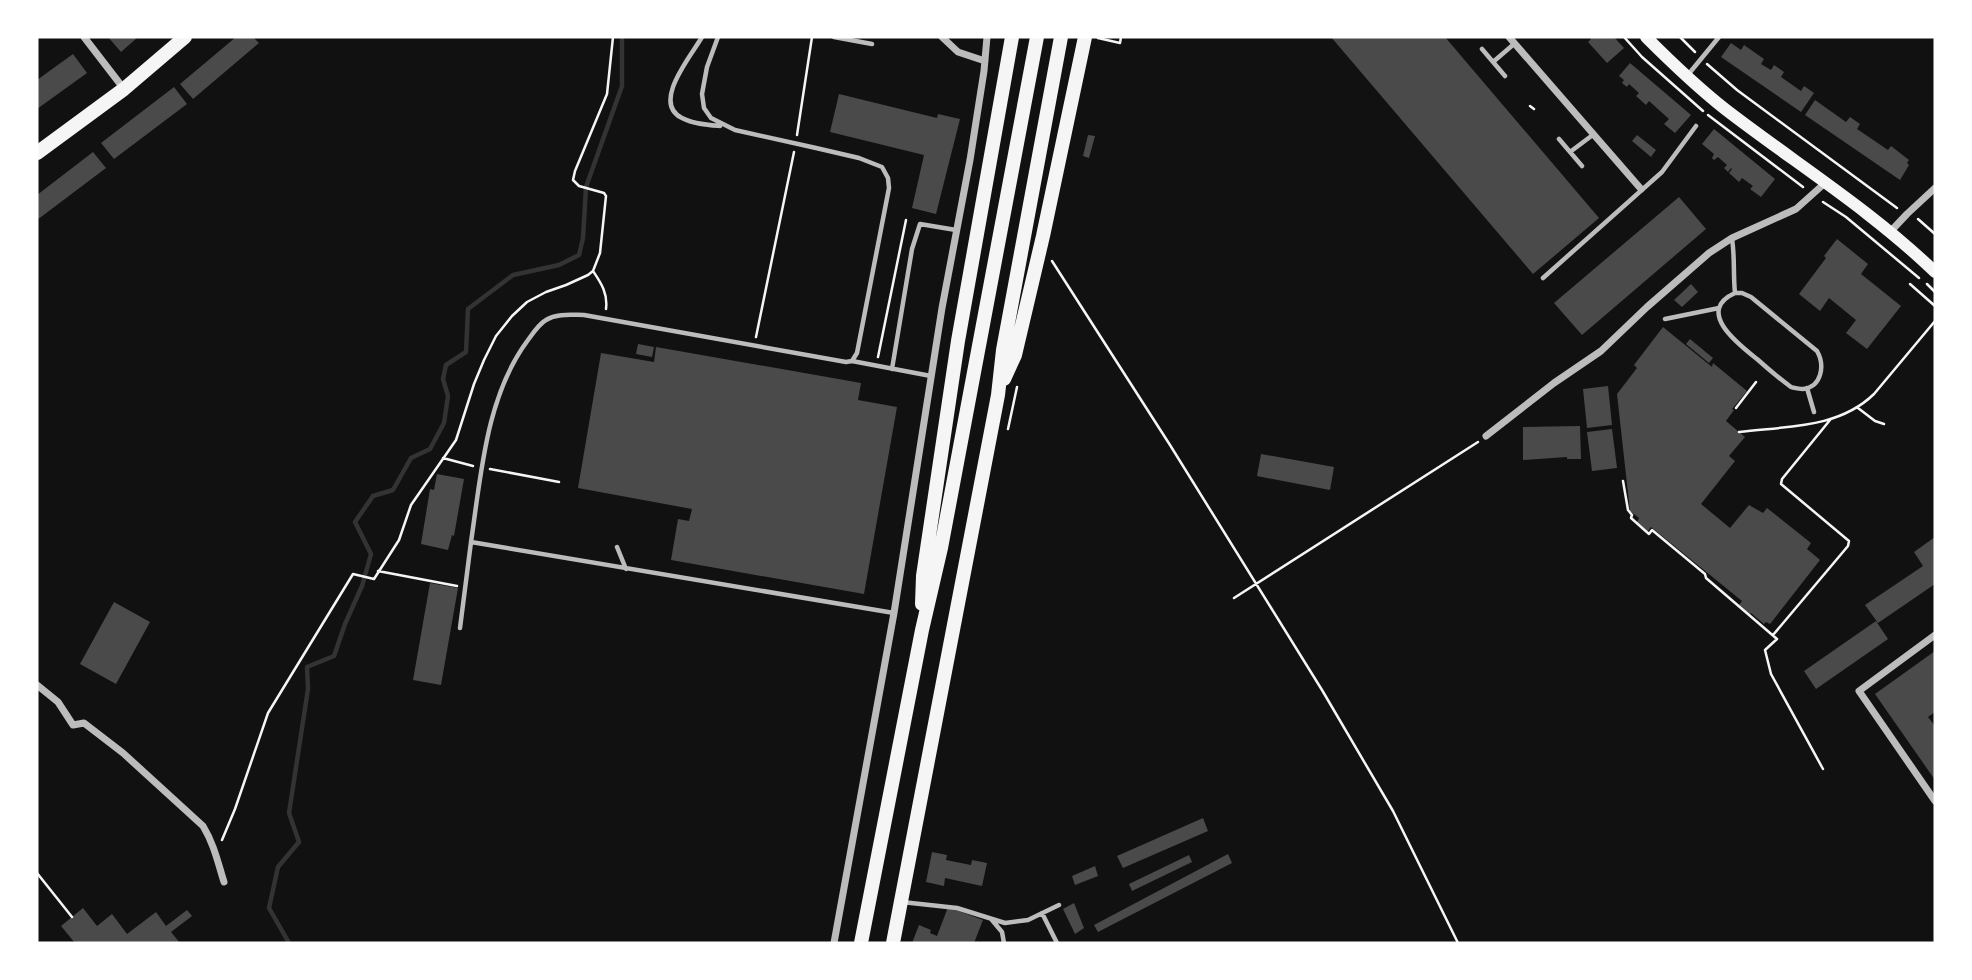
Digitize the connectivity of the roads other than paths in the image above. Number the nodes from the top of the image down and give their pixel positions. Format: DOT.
graph roads {
  1 [pos="84,37"];
  2 [pos="185,37"];
  3 [pos="702,37"];
  4 [pos="718,37"];
  5 [pos="834,37"];
  6 [pos="942,37"];
  7 [pos="987,37"];
  8 [pos="1012,37"];
  9 [pos="1037,37"];
  10 [pos="1061,37"];
  11 [pos="1085,37"];
  12 [pos="1646,37"];
  13 [pos="1719,37"];
  14 [pos="1512,40"];
  15 [pos="872,44"];
  16 [pos="1482,49"];
  17 [pos="985,61"];
  18 [pos="1493,62"];
  19 [pos="1505,76"];
  20 [pos="1686,76"];
  21 [pos="124,89"];
  22 [pos="1696,126"];
  23 [pos="724,127"];
  24 [pos="1594,134"];
  25 [pos="1559,139"];
  26 [pos="1570,152"];
  27 [pos="37,153"];
  28 [pos="1582,166"];
  29 [pos="1825,183"];
  30 [pos="1935,188"];
  31 [pos="1641,189"];
  32 [pos="956,230"];
  33 [pos="1891,232"];
  34 [pos="1732,238"];
  35 [pos="1935,272"];
  36 [pos="1542,278"];
  37 [pos="1735,293"];
  38 [pos="1719,308"];
  39 [pos="1665,319"];
  40 [pos="852,361"];
  41 [pos="892,369"];
  42 [pos="931,376"];
  43 [pos="1807,388"];
  44 [pos="998,395"];
  45 [pos="1814,412"];
  46 [pos="1486,436"];
  47 [pos="471,542"];
  48 [pos="617,547"];
  49 [pos="626,569"];
  50 [pos="894,613"];
  51 [pos="460,628"];
  52 [pos="922,630"];
  53 [pos="1935,635"];
  54 [pos="37,685"];
  55 [pos="1935,801"];
  56 [pos="224,882"];
  57 [pos="901,902"];
  58 [pos="1059,905"];
  59 [pos="1042,913"];
  60 [pos="991,919"];
  61 [pos="834,943"];
  62 [pos="861,943"];
  63 [pos="893,943"];
  64 [pos="1004,943"];
  65 [pos="1057,943"];
  1 -- 21 [label="street"];
  2 -- 21 [label="main road"];
  3 -- 23 [label="lane"];
  4 -- 23 [label="lane"];
  5 -- 15 [label="lane"];
  6 -- 17 [label="street"];
  7 -- 17 [label="street"];
  8 -- 52 [label="main road"];
  9 -- 52 [label="main road"];
  10 -- 44 [label="main road"];
  11 -- 44 [label="main road"];
  12 -- 20 [label="main road"];
  13 -- 20 [label="lane"];
  14 -- 18 [label="lane"];
  14 -- 24 [label="street"];
  16 -- 18 [label="lane"];
  17 -- 32 [label="street"];
  18 -- 19 [label="lane"];
  20 -- 29 [label="main road"];
  21 -- 27 [label="main road"];
  22 -- 31 [label="lane"];
  23 -- 40 [label="lane"];
  24 -- 26 [label="lane"];
  24 -- 31 [label="street"];
  25 -- 26 [label="lane"];
  26 -- 28 [label="lane"];
  29 -- 33 [label="main road"];
  29 -- 34 [label="street"];
  30 -- 33 [label="street"];
  31 -- 36 [label="lane"];
  32 -- 41 [label="lane"];
  32 -- 42 [label="street"];
  33 -- 35 [label="main road"];
  34 -- 37 [label="lane"];
  34 -- 46 [label="street"];
  37 -- 38 [label="lane"];
  37 -- 43 [label="lane"];
  38 -- 39 [label="lane"];
  38 -- 43 [label="lane"];
  40 -- 41 [label="lane"];
  40 -- 47 [label="lane"];
  41 -- 42 [label="lane"];
  42 -- 50 [label="street"];
  43 -- 45 [label="lane"];
  44 -- 57 [label="main road"];
  47 -- 49 [label="lane"];
  47 -- 51 [label="lane"];
  48 -- 49 [label="lane"];
  49 -- 50 [label="lane"];
  50 -- 61 [label="street"];
  52 -- 62 [label="main road"];
  53 -- 55 [label="street"];
  54 -- 56 [label="street"];
  57 -- 60 [label="lane"];
  57 -- 63 [label="main road"];
  58 -- 59 [label="lane"];
  59 -- 60 [label="lane"];
  59 -- 65 [label="lane"];
  60 -- 64 [label="lane"];
}
